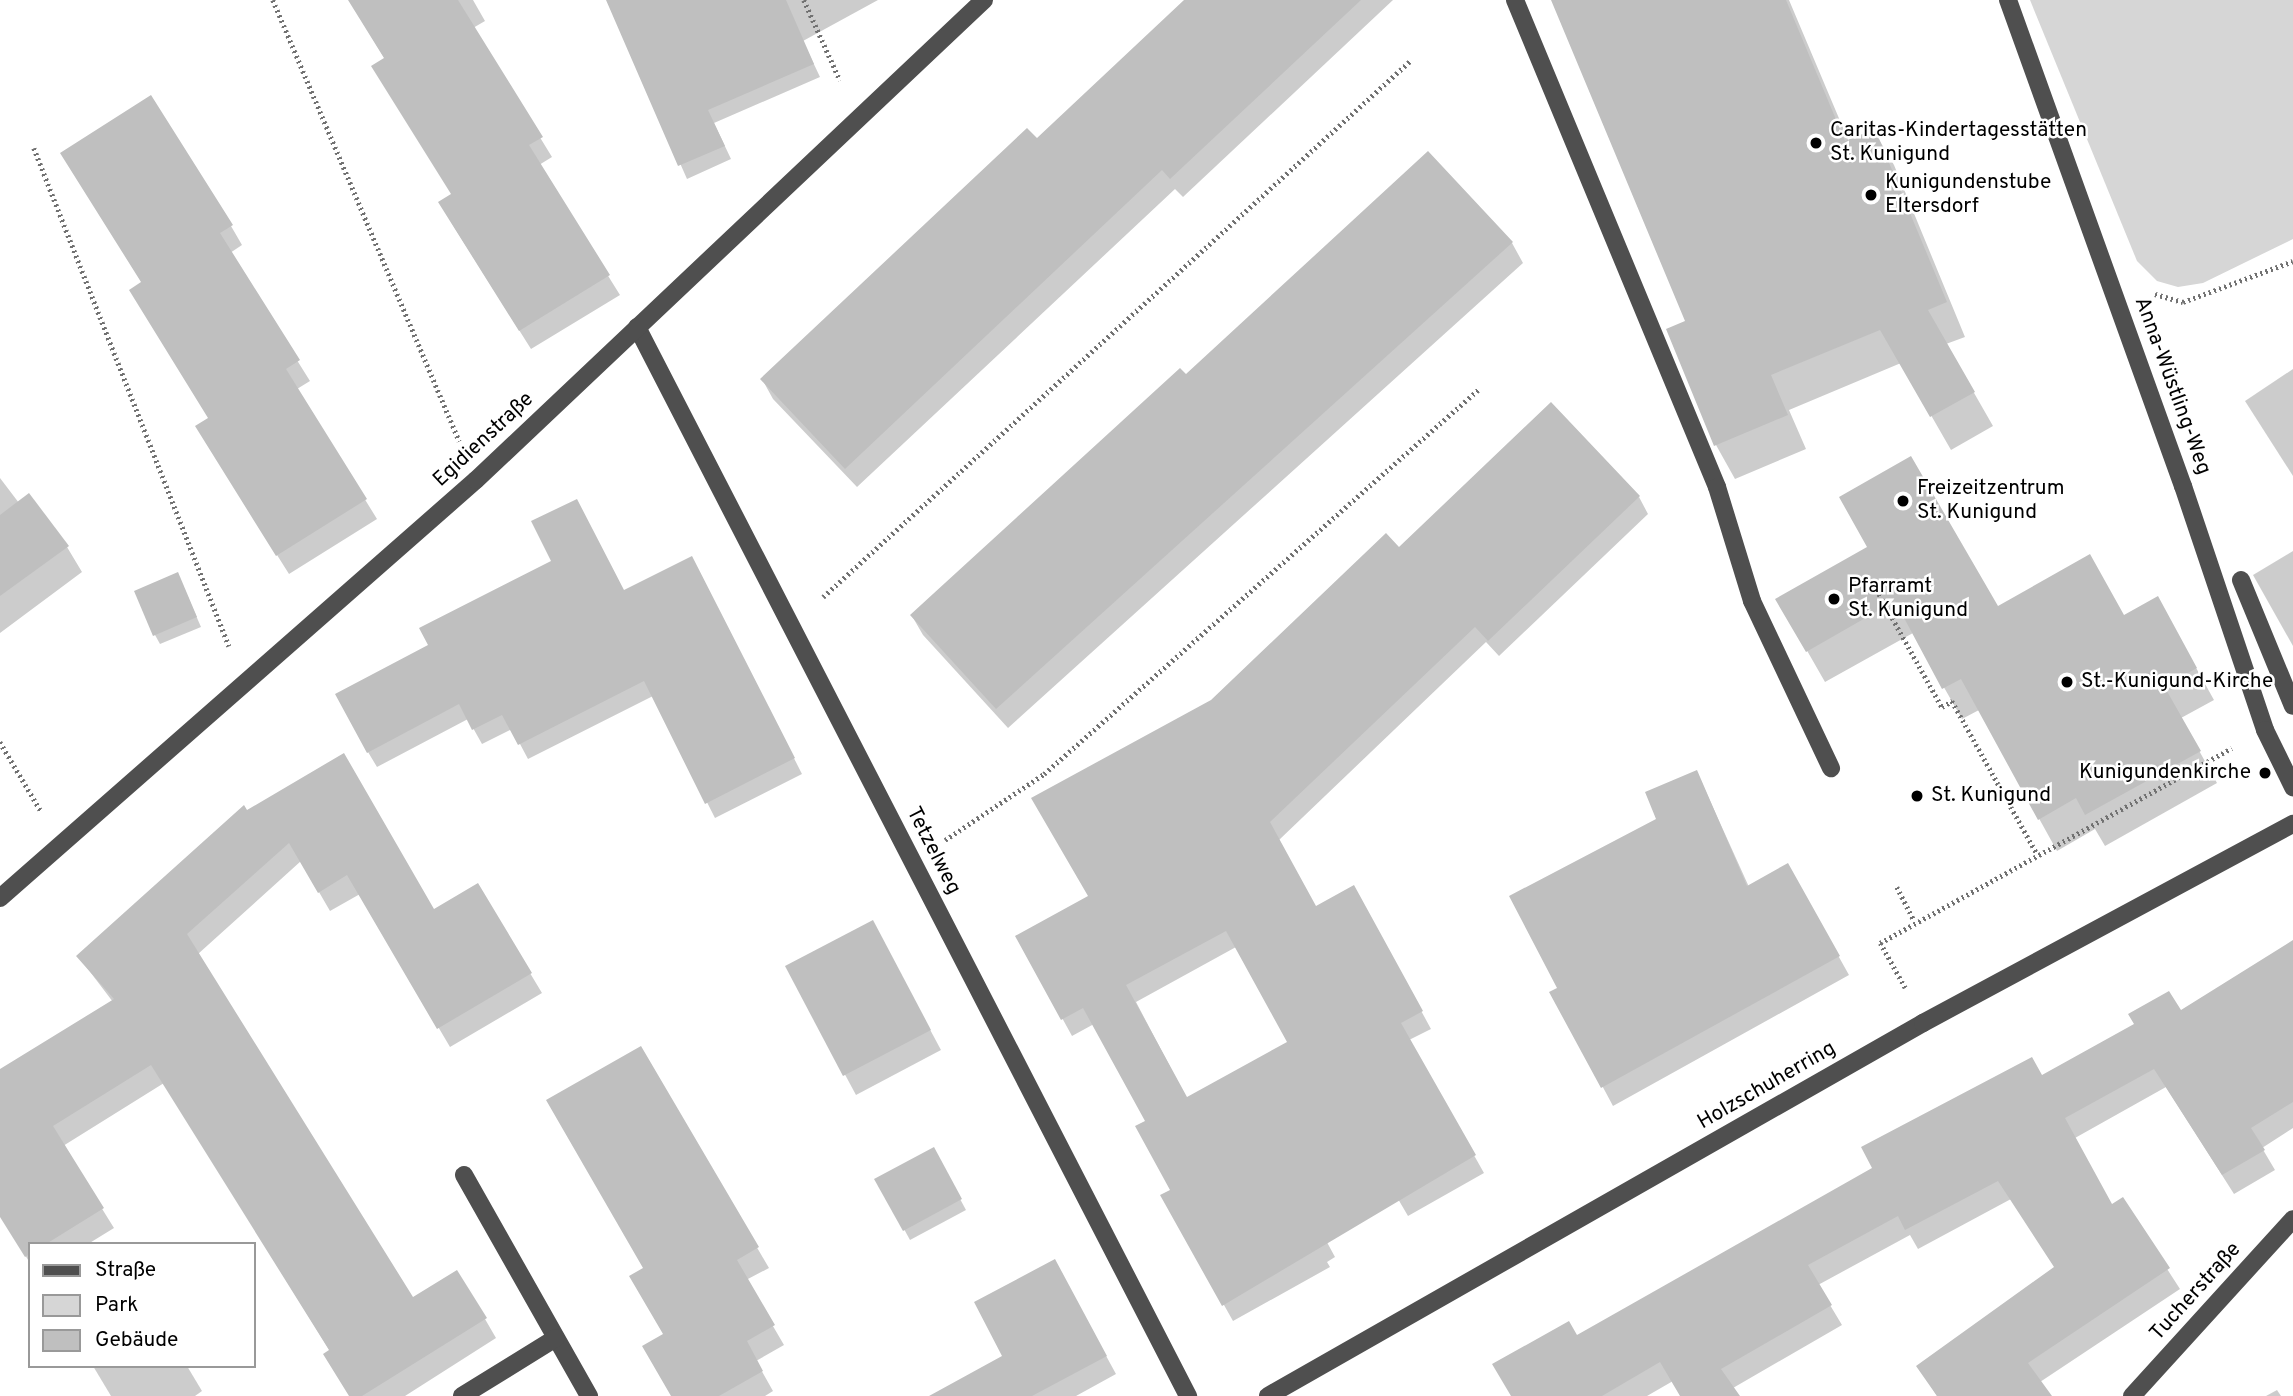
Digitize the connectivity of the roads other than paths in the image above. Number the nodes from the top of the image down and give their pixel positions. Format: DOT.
graph roads {
  1 [pos="984,0"];
  2 [pos="1515,0"];
  3 [pos="2008,0"];
  4 [pos="637,327"];
  5 [pos="2241,580"];
  6 [pos="2293,706"];
  7 [pos="1831,768"];
  8 [pos="2293,787"];
  9 [pos="2293,824"];
  10 [pos="0,898"];
  11 [pos="464,1175"];
  12 [pos="2293,1219"];
  13 [pos="556,1338"];
  14 [pos="462,1396"];
  15 [pos="589,1396"];
  16 [pos="1188,1396"];
  17 [pos="1268,1396"];
  18 [pos="2132,1396"];
  1 -- 4 [label="street, Egidienstraße"];
  2 -- 7 [label="street"];
  3 -- 8 [label="street, Anna-Wüstling-Weg"];
  4 -- 10 [label="street, Egidienstraße"];
  4 -- 16 [label="street, Tetzelweg"];
  5 -- 6 [label="street"];
  9 -- 17 [label="street, Holzschuherring"];
  11 -- 13 [label="street"];
  12 -- 18 [label="street, Tucherstraße"];
  13 -- 14 [label="street"];
  13 -- 15 [label="street"];
}
